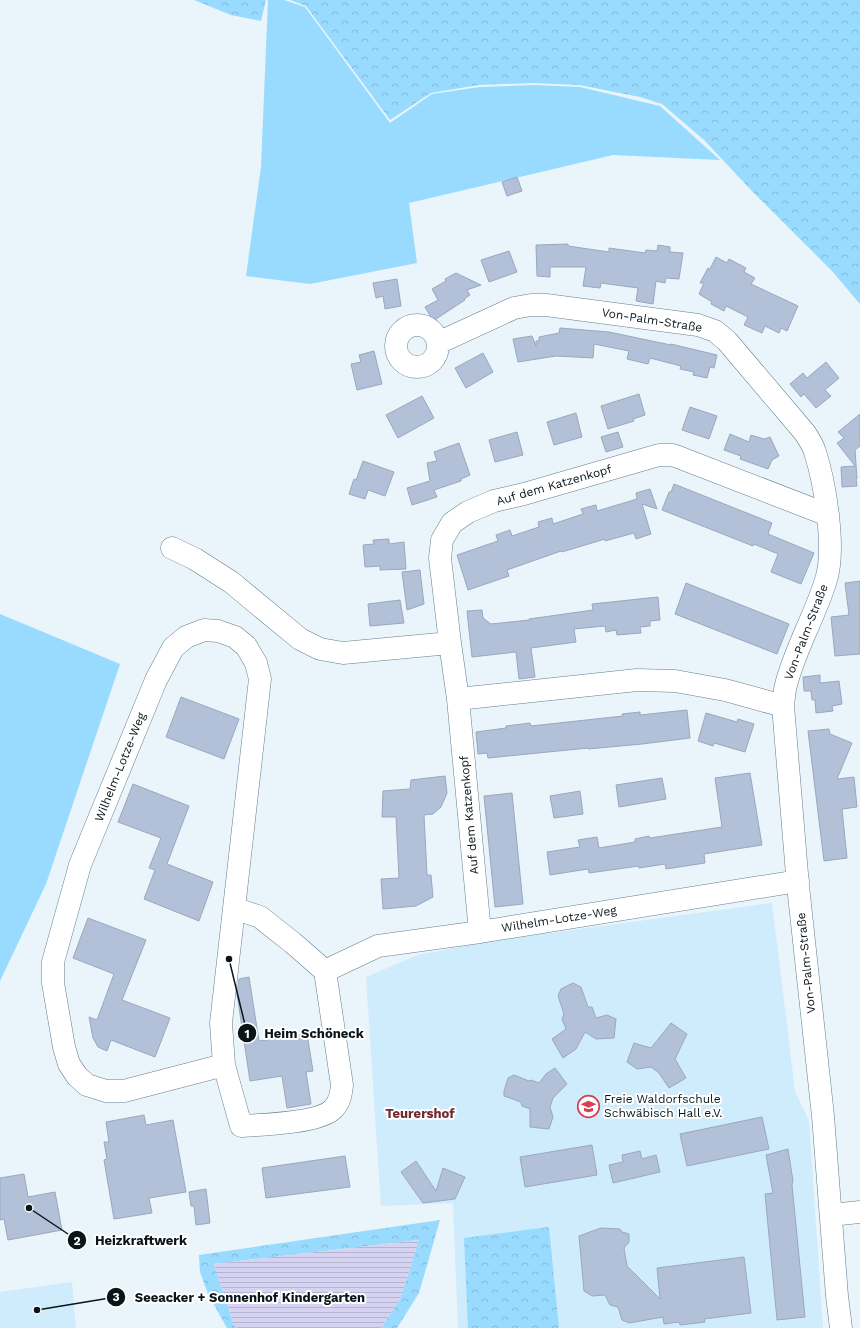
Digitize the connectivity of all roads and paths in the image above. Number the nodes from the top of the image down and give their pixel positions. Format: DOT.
graph roads {
  1 [pos="438,343"];
  2 [pos="828,515"];
  3 [pos="172,548"];
  4 [pos="450,643"];
  5 [pos="458,699"];
  6 [pos="783,706"];
  7 [pos="798,881"];
  8 [pos="234,908"];
  9 [pos="480,932"];
  10 [pos="325,971"];
  11 [pos="224,1064"];
  12 [pos="860,1212"];
  13 [pos="831,1215"];
  14 [pos="841,1328"];
  1 -- 2 [label="street, Von-Palm-Straße"];
  2 -- 4 [label="street, Auf dem Katzenkopf"];
  2 -- 6 [label="street, Von-Palm-Straße"];
  3 -- 4 [label="street"];
  4 -- 5 [label="street, Auf dem Katzenkopf"];
  5 -- 6 [label="street"];
  5 -- 9 [label="street, Auf dem Katzenkopf"];
  6 -- 7 [label="street, Von-Palm-Straße"];
  7 -- 9 [label="street, Wilhelm-Lotze-Weg"];
  7 -- 13 [label="street, Von-Palm-Straße"];
  8 -- 10 [label="street"];
  8 -- 11 [label="street, Wilhelm-Lotze-Weg"];
  8 -- 11 [label="street, Wilhelm-Lotze-Weg"];
  9 -- 10 [label="street, Wilhelm-Lotze-Weg"];
  10 -- 11 [label="street, Wilhelm-Lotze-Weg"];
  12 -- 13 [label="street"];
  13 -- 14 [label="street, Von-Palm-Straße"];
}
